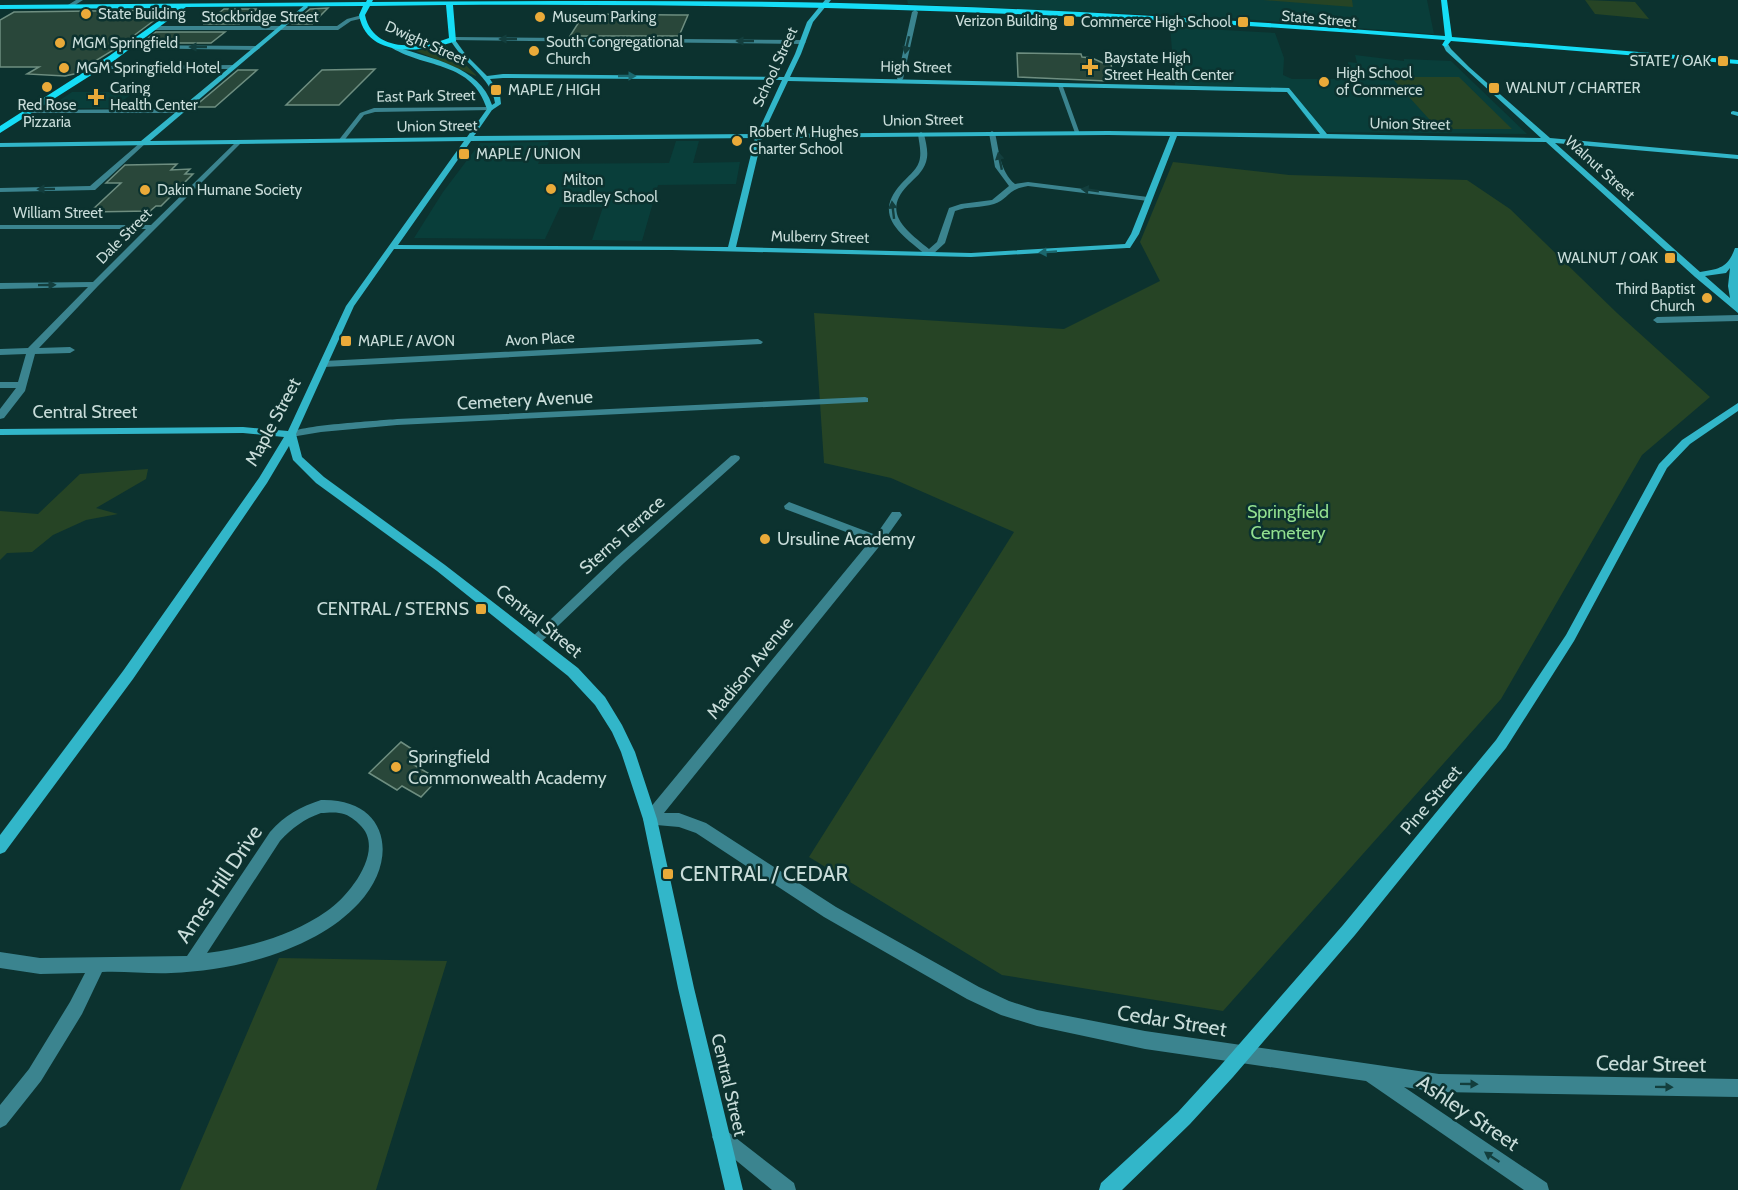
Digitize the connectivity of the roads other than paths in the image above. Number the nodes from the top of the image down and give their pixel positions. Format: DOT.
graph roads {
  1 [pos="80,0"];
  2 [pos="190,0"];
  3 [pos="1444,0"];
  4 [pos="696,1"];
  5 [pos="368,2"];
  6 [pos="450,2"];
  7 [pos="827,3"];
  8 [pos="902,4"];
  9 [pos="70,6"];
  10 [pos="183,6"];
  11 [pos="306,6"];
  12 [pos="1,7"];
  13 [pos="915,12"];
  14 [pos="362,17"];
  15 [pos="154,28"];
  16 [pos="280,29"];
  17 [pos="1318,30"];
  18 [pos="453,39"];
  19 [pos="803,42"];
  20 [pos="1448,42"];
  21 [pos="128,47"];
  22 [pos="257,48"];
  23 [pos="395,48"];
  24 [pos="1610,52"];
  25 [pos="1616,59"];
  26 [pos="1738,62"];
  27 [pos="233,67"];
  28 [pos="96,68"];
  29 [pos="1738,70"];
  30 [pos="485,78"];
  31 [pos="785,79"];
  32 [pos="900,79"];
  33 [pos="1059,84"];
  34 [pos="489,109"];
  35 [pos="182,110"];
  36 [pos="28,112"];
  37 [pos="0,130"];
  38 [pos="993,133"];
  39 [pos="1078,133"];
  40 [pos="921,134"];
  41 [pos="1174,134"];
  42 [pos="759,136"];
  43 [pos="1324,136"];
  44 [pos="469,139"];
  45 [pos="1548,140"];
  46 [pos="341,141"];
  47 [pos="143,143"];
  48 [pos="238,143"];
  49 [pos="0,145"];
  50 [pos="1738,157"];
  51 [pos="1012,186"];
  52 [pos="0,190"];
  53 [pos="1148,199"];
  54 [pos="0,227"];
  55 [pos="152,227"];
  56 [pos="391,247"];
  57 [pos="731,249"];
  58 [pos="1738,250"];
  59 [pos="929,253"];
  60 [pos="1738,255"];
  61 [pos="1698,275"];
  62 [pos="95,284"];
  63 [pos="0,286"];
  64 [pos="1738,308"];
  65 [pos="1738,318"];
  66 [pos="1657,320"];
  67 [pos="758,342"];
  68 [pos="70,350"];
  69 [pos="31,351"];
  70 [pos="0,352"];
  71 [pos="324,364"];
  72 [pos="0,385"];
  73 [pos="21,385"];
  74 [pos="866,400"];
  75 [pos="1738,406"];
  76 [pos="0,416"];
  77 [pos="0,432"];
  78 [pos="291,434"];
  79 [pos="735,458"];
  80 [pos="789,506"];
  81 [pos="896,515"];
  82 [pos="878,540"];
  83 [pos="535,641"];
  84 [pos="650,819"];
  85 [pos="0,848"];
  86 [pos="0,960"];
  87 [pos="98,964"];
  88 [pos="191,964"];
  89 [pos="1242,1055"];
  90 [pos="1369,1073"];
  91 [pos="1738,1088"];
  92 [pos="0,1119"];
  93 [pos="721,1137"];
  94 [pos="734,1190"];
  95 [pos="787,1190"];
  96 [pos="1108,1190"];
  97 [pos="1540,1190"];
  1 -- 9 [label="street"];
  2 -- 10 [label="main road"];
  3 -- 20 [label="main road"];
  4 -- 6 [label="main road, State Street"];
  4 -- 7 [label="main road, State Street"];
  5 -- 6 [label="main road, State Street"];
  5 -- 11 [label="main road, State Street"];
  5 -- 14 [label="main road, Dwight Street"];
  6 -- 18 [label="main road, Maple Street"];
  7 -- 8 [label="main road, State Street"];
  7 -- 13 [label="main road, State Street"];
  7 -- 19 [label="street, School Street"];
  8 -- 17 [label="main road, State Street"];
  9 -- 10 [label="main road, State Street"];
  9 -- 12 [label="main road, State Street"];
  10 -- 11 [label="main road, State Street"];
  10 -- 15 [label="main road"];
  11 -- 16 [label="street"];
  13 -- 17 [label="main road, State Street"];
  13 -- 32 [label="street, one-way"];
  14 -- 16 [label="street, Stockbridge Street"];
  14 -- 23 [label="main road, Dwight Street"];
  15 -- 16 [label="street, Stockbridge Street"];
  15 -- 21 [label="main road"];
  16 -- 22 [label="street"];
  17 -- 20 [label="main road, State Street"];
  19 -- 18 [label="street, one-way"];
  18 -- 23 [label="main road"];
  18 -- 30 [label="street, Maple Street"];
  19 -- 31 [label="street, School Street"];
  20 -- 24 [label="main road, State Street"];
  20 -- 25 [label="main road, State Street"];
  20 -- 45 [label="street, Walnut Street"];
  22 -- 21 [label="street, one-way"];
  21 -- 28 [label="main road"];
  22 -- 27 [label="street"];
  23 -- 34 [label="street, Dwight Street"];
  24 -- 25 [label="main road"];
  24 -- 26 [label="main road, State Street"];
  25 -- 29 [label="main road, State Street"];
  27 -- 28 [label="street"];
  27 -- 35 [label="street"];
  28 -- 36 [label="main road"];
  30 -- 31 [label="street, High Street, one-way"];
  30 -- 34 [label="street, Maple Street"];
  31 -- 32 [label="street, High Street"];
  31 -- 42 [label="street, School Street"];
  32 -- 33 [label="street, High Street"];
  33 -- 39 [label="street"];
  33 -- 43 [label="street, High Street"];
  34 -- 44 [label="street, Maple Street"];
  34 -- 46 [label="street, East Park Street"];
  35 -- 36 [label="street"];
  35 -- 47 [label="street"];
  36 -- 37 [label="main road"];
  38 -- 39 [label="street, Union Street"];
  38 -- 40 [label="street, Union Street"];
  51 -- 38 [label="street, one-way"];
  39 -- 41 [label="street, Union Street"];
  40 -- 42 [label="street, Union Street"];
  59 -- 40 [label="street, one-way"];
  41 -- 43 [label="street, Union Street"];
  41 -- 53 [label="street, Mulberry Street"];
  42 -- 44 [label="street, Union Street"];
  42 -- 57 [label="street, School Street"];
  43 -- 45 [label="street, Union Street"];
  44 -- 46 [label="street, Union Street"];
  44 -- 56 [label="street, Maple Street"];
  45 -- 50 [label="street, Union Street"];
  45 -- 61 [label="street, Walnut Street"];
  46 -- 48 [label="street, Union Street"];
  47 -- 48 [label="street, Union Street"];
  47 -- 49 [label="street, Union Street"];
  47 -- 52 [label="street, one-way"];
  48 -- 55 [label="street, Dale Street"];
  53 -- 51 [label="street, one-way"];
  51 -- 59 [label="street"];
  53 -- 59 [label="street, Mulberry Street, one-way"];
  54 -- 55 [label="street, William Street"];
  55 -- 62 [label="street, Dale Street"];
  56 -- 57 [label="street, Mulberry Street"];
  56 -- 71 [label="street, Maple Street"];
  57 -- 59 [label="street, Mulberry Street"];
  58 -- 60 [label="street"];
  60 -- 61 [label="street"];
  60 -- 64 [label="street"];
  61 -- 64 [label="street, Walnut Street"];
  63 -- 62 [label="street, one-way"];
  62 -- 69 [label="street, Dale Street"];
  65 -- 66 [label="street"];
  67 -- 71 [label="street, Avon Place"];
  68 -- 69 [label="street"];
  69 -- 70 [label="street"];
  69 -- 73 [label="street"];
  71 -- 78 [label="street, Maple Street"];
  72 -- 73 [label="street"];
  73 -- 76 [label="street"];
  74 -- 78 [label="street, Cemetery Avenue"];
  75 -- 89 [label="street, Pine Street"];
  77 -- 78 [label="street, Central Street"];
  78 -- 83 [label="street, Central Street"];
  78 -- 85 [label="street, Maple Street"];
  79 -- 83 [label="street, Sterns Terrace"];
  80 -- 82 [label="street"];
  81 -- 82 [label="street, Madison Avenue"];
  82 -- 84 [label="street, Madison Avenue"];
  83 -- 84 [label="street, Central Street"];
  84 -- 89 [label="street, Cedar Street"];
  84 -- 93 [label="street, Central Street"];
  86 -- 87 [label="street, Ames Hill Drive"];
  87 -- 88 [label="street, Ames Hill Drive"];
  87 -- 92 [label="street"];
  88 -- 88 [label="street, Ames Hill Drive"];
  89 -- 90 [label="street, Cedar Street"];
  89 -- 96 [label="street, Pine Street"];
  90 -- 91 [label="street, Cedar Street, one-way"];
  97 -- 90 [label="street, Ashley Street, one-way"];
  93 -- 94 [label="street, Central Street"];
  93 -- 95 [label="street"];
}
